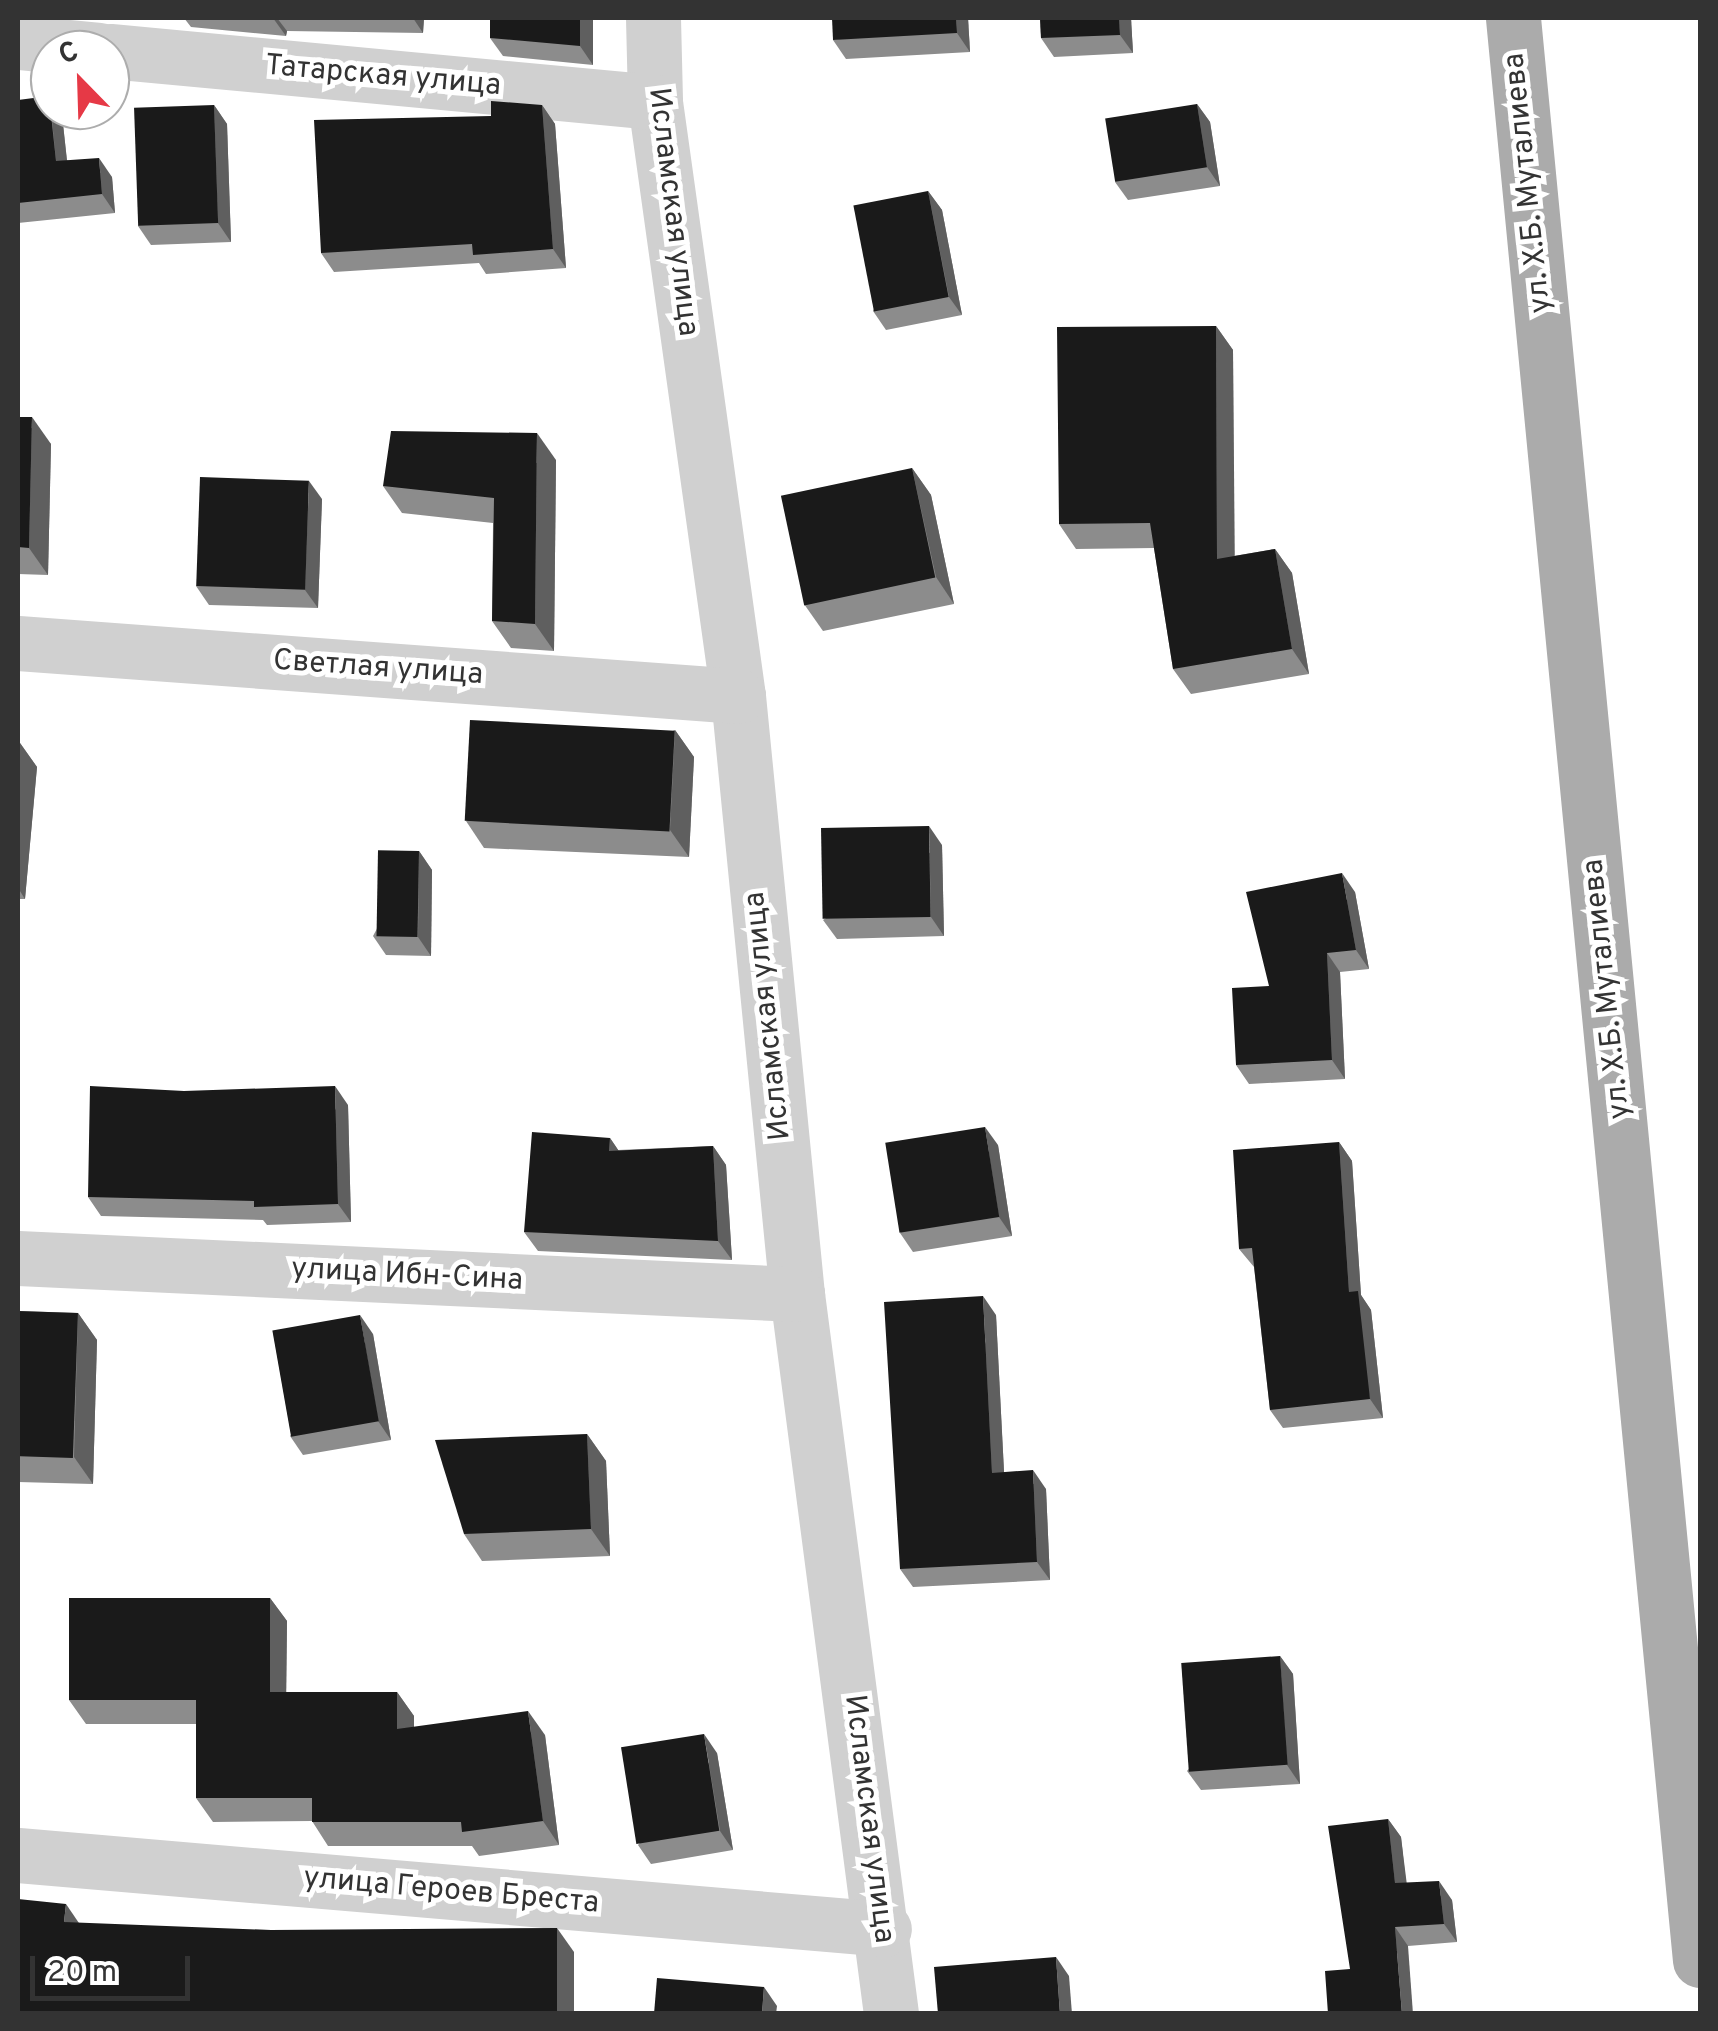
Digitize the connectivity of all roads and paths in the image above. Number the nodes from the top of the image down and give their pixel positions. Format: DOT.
graph roads {
  1 [pos="652,18"];
  2 [pos="1512,18"];
  3 [pos="130,53"];
  4 [pos="655,102"];
  5 [pos="18,643"];
  6 [pos="738,696"];
  7 [pos="18,1258"];
  8 [pos="797,1294"];
  9 [pos="18,1855"];
  10 [pos="884,1929"];
  11 [pos="1700,1960"];
  12 [pos="891,2014"];
  1 -- 4 [label="street, Исламская улица"];
  2 -- 11 [label="main road, ул. Х.Б. Муталиева"];
  3 -- 4 [label="street, Татарская улица"];
  4 -- 6 [label="street, Исламская улица"];
  5 -- 6 [label="street, Светлая улица"];
  6 -- 8 [label="street, Исламская улица"];
  7 -- 8 [label="street, улица Ибн-Сина"];
  8 -- 10 [label="street, Исламская улица"];
  9 -- 10 [label="street, улица Героев Бреста"];
  10 -- 12 [label="street, Исламская улица"];
}
